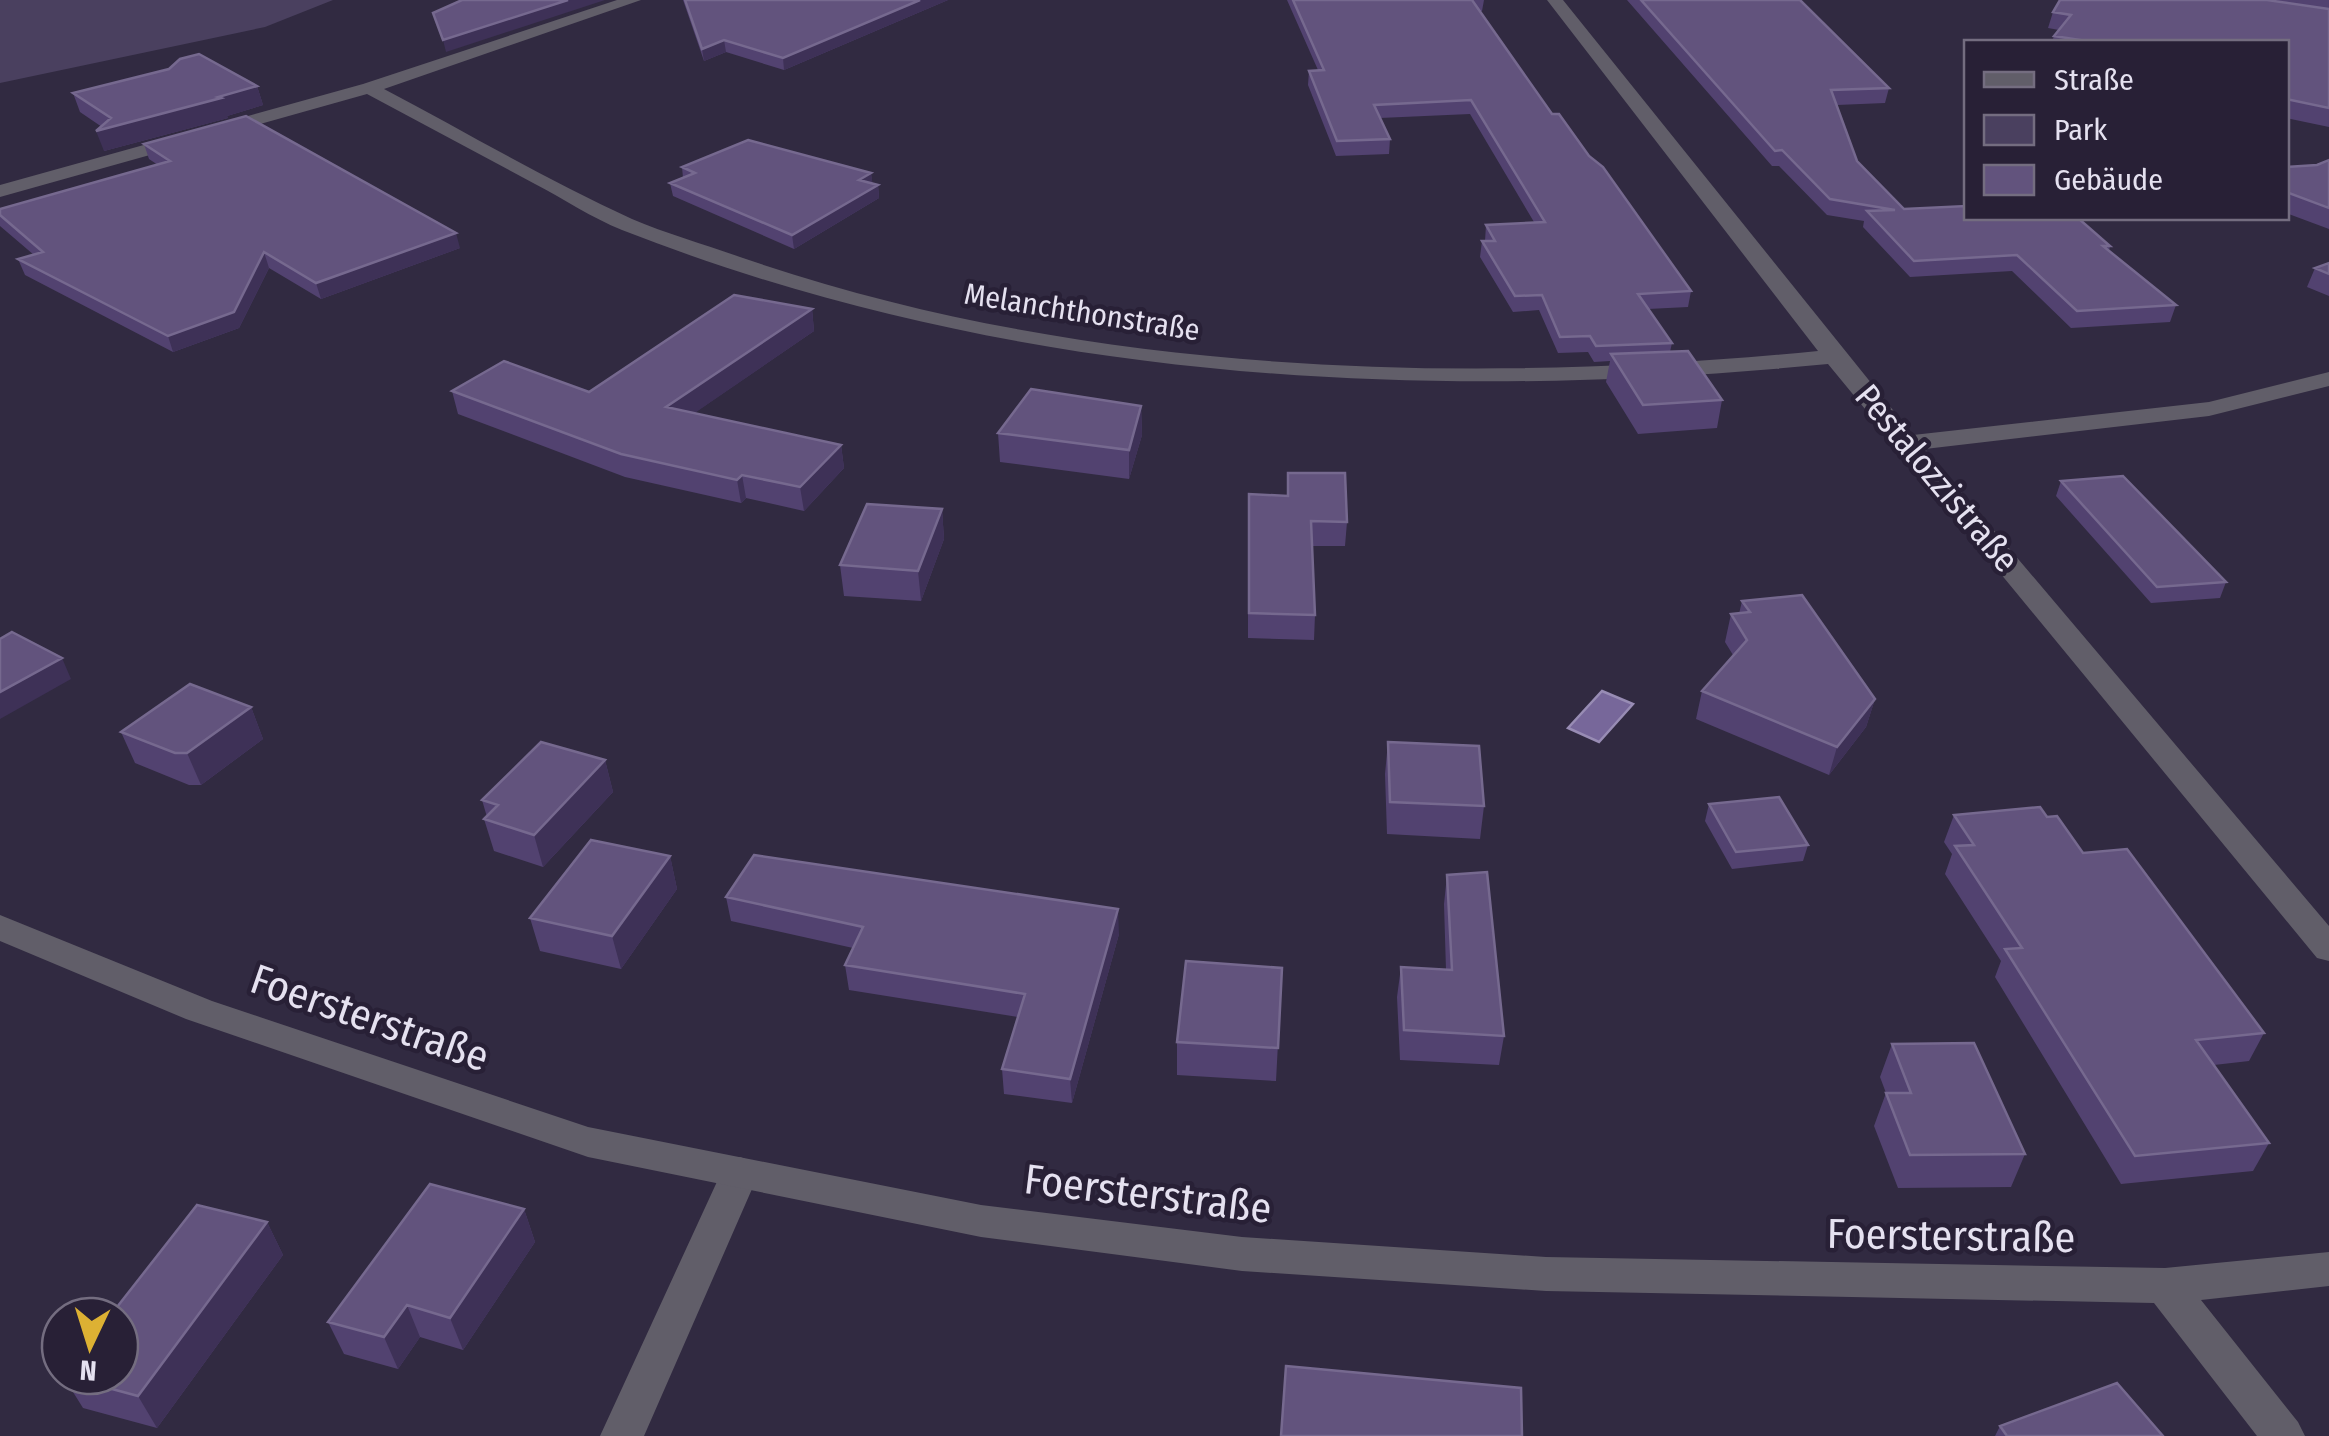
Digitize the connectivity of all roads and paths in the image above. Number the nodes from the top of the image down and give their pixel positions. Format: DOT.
graph roads {
  1 [pos="633,0"];
  2 [pos="1555,0"];
  3 [pos="369,88"];
  4 [pos="0,191"];
  5 [pos="1834,356"];
  6 [pos="2329,379"];
  7 [pos="1909,444"];
  8 [pos="0,927"];
  9 [pos="2329,948"];
  10 [pos="740,1173"];
  11 [pos="2329,1269"];
  12 [pos="2165,1286"];
  13 [pos="622,1436"];
  14 [pos="2283,1436"];
  1 -- 3 [label="street"];
  2 -- 5 [label="street, Pestalozzistraße"];
  3 -- 4 [label="street"];
  3 -- 5 [label="street, Melanchthonstraße"];
  5 -- 7 [label="street, Pestalozzistraße"];
  6 -- 7 [label="street"];
  7 -- 9 [label="street, Pestalozzistraße"];
  8 -- 10 [label="street, Foersterstraße"];
  10 -- 12 [label="street, Foersterstraße"];
  10 -- 13 [label="street"];
  11 -- 12 [label="street, Foersterstraße"];
  12 -- 14 [label="street"];
}
